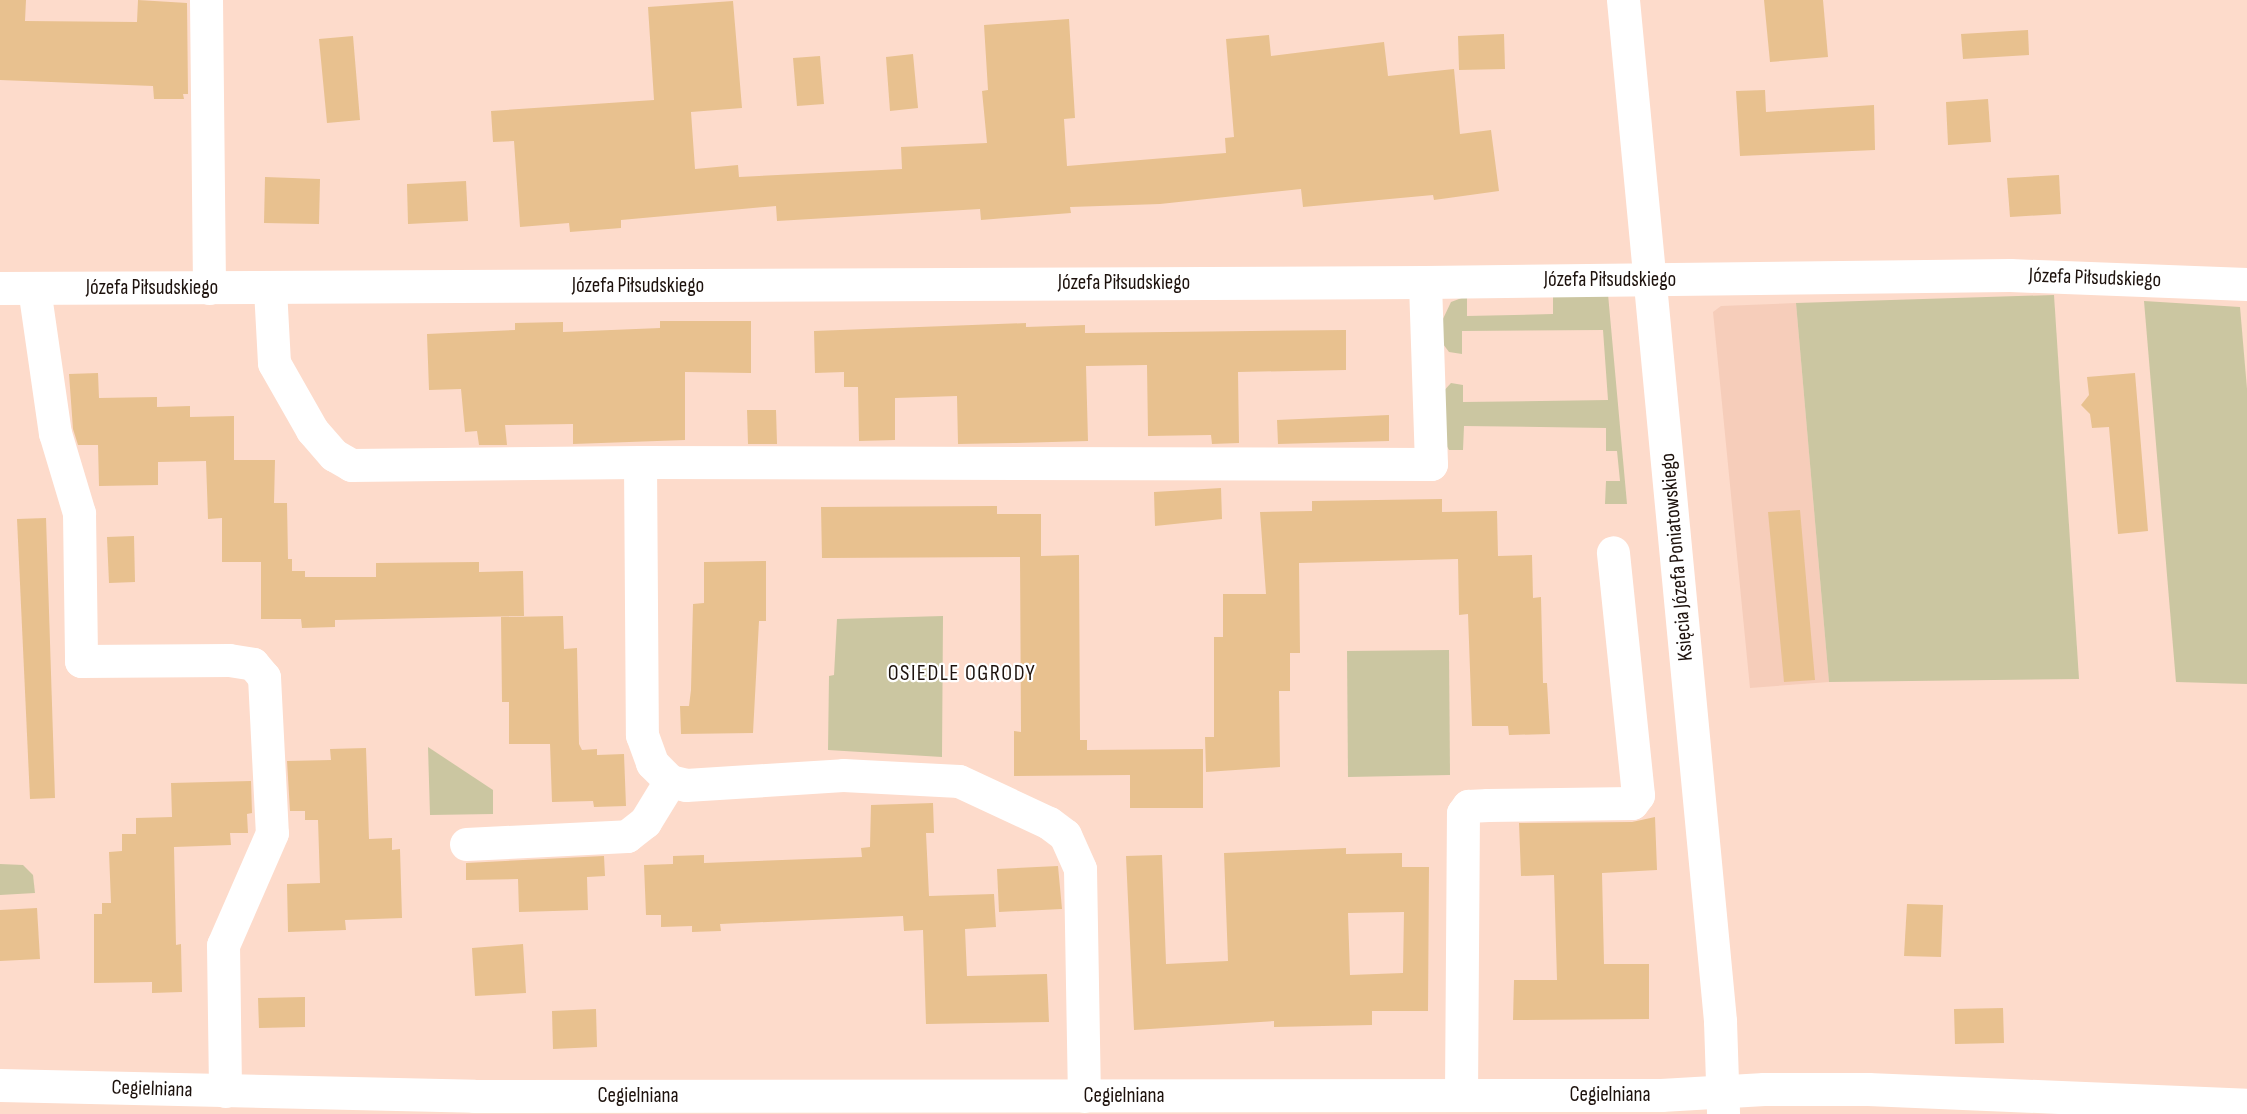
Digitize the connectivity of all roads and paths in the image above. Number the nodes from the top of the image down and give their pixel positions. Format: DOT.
graph roads {
  1 [pos="206,0"];
  2 [pos="1623,0"];
  3 [pos="1651,280"];
  4 [pos="1425,282"];
  5 [pos="2247,284"];
  6 [pos="0,288"];
  7 [pos="33,288"];
  8 [pos="209,288"];
  9 [pos="270,289"];
  10 [pos="640,462"];
  11 [pos="1613,552"];
  12 [pos="670,781"];
  13 [pos="466,844"];
  14 [pos="0,1085"];
  15 [pos="225,1091"];
  16 [pos="1461,1095"];
  17 [pos="1084,1096"];
  18 [pos="1723,1103"];
  19 [pos="474,1105"];
  20 [pos="2247,1105"];
  1 -- 8 [label="street"];
  2 -- 3 [label="street, Księcia Józefa Poniatowskiego"];
  3 -- 4 [label="street, Józefa Piłsudskiego"];
  3 -- 5 [label="street, Józefa Piłsudskiego"];
  3 -- 18 [label="street, Księcia Józefa Poniatowskiego"];
  4 -- 9 [label="street, Józefa Piłsudskiego"];
  4 -- 10 [label="street"];
  6 -- 7 [label="street, Józefa Piłsudskiego"];
  7 -- 8 [label="street, Józefa Piłsudskiego"];
  7 -- 15 [label="street"];
  8 -- 9 [label="street, Józefa Piłsudskiego"];
  9 -- 10 [label="street"];
  10 -- 12 [label="street"];
  11 -- 16 [label="street"];
  12 -- 13 [label="street"];
  12 -- 17 [label="street"];
  14 -- 15 [label="street, Cegielniana"];
  15 -- 19 [label="street, Cegielniana"];
  16 -- 17 [label="street, Cegielniana"];
  16 -- 18 [label="street, Cegielniana"];
  17 -- 19 [label="street, Cegielniana"];
  18 -- 20 [label="street, Cegielniana"];
}
